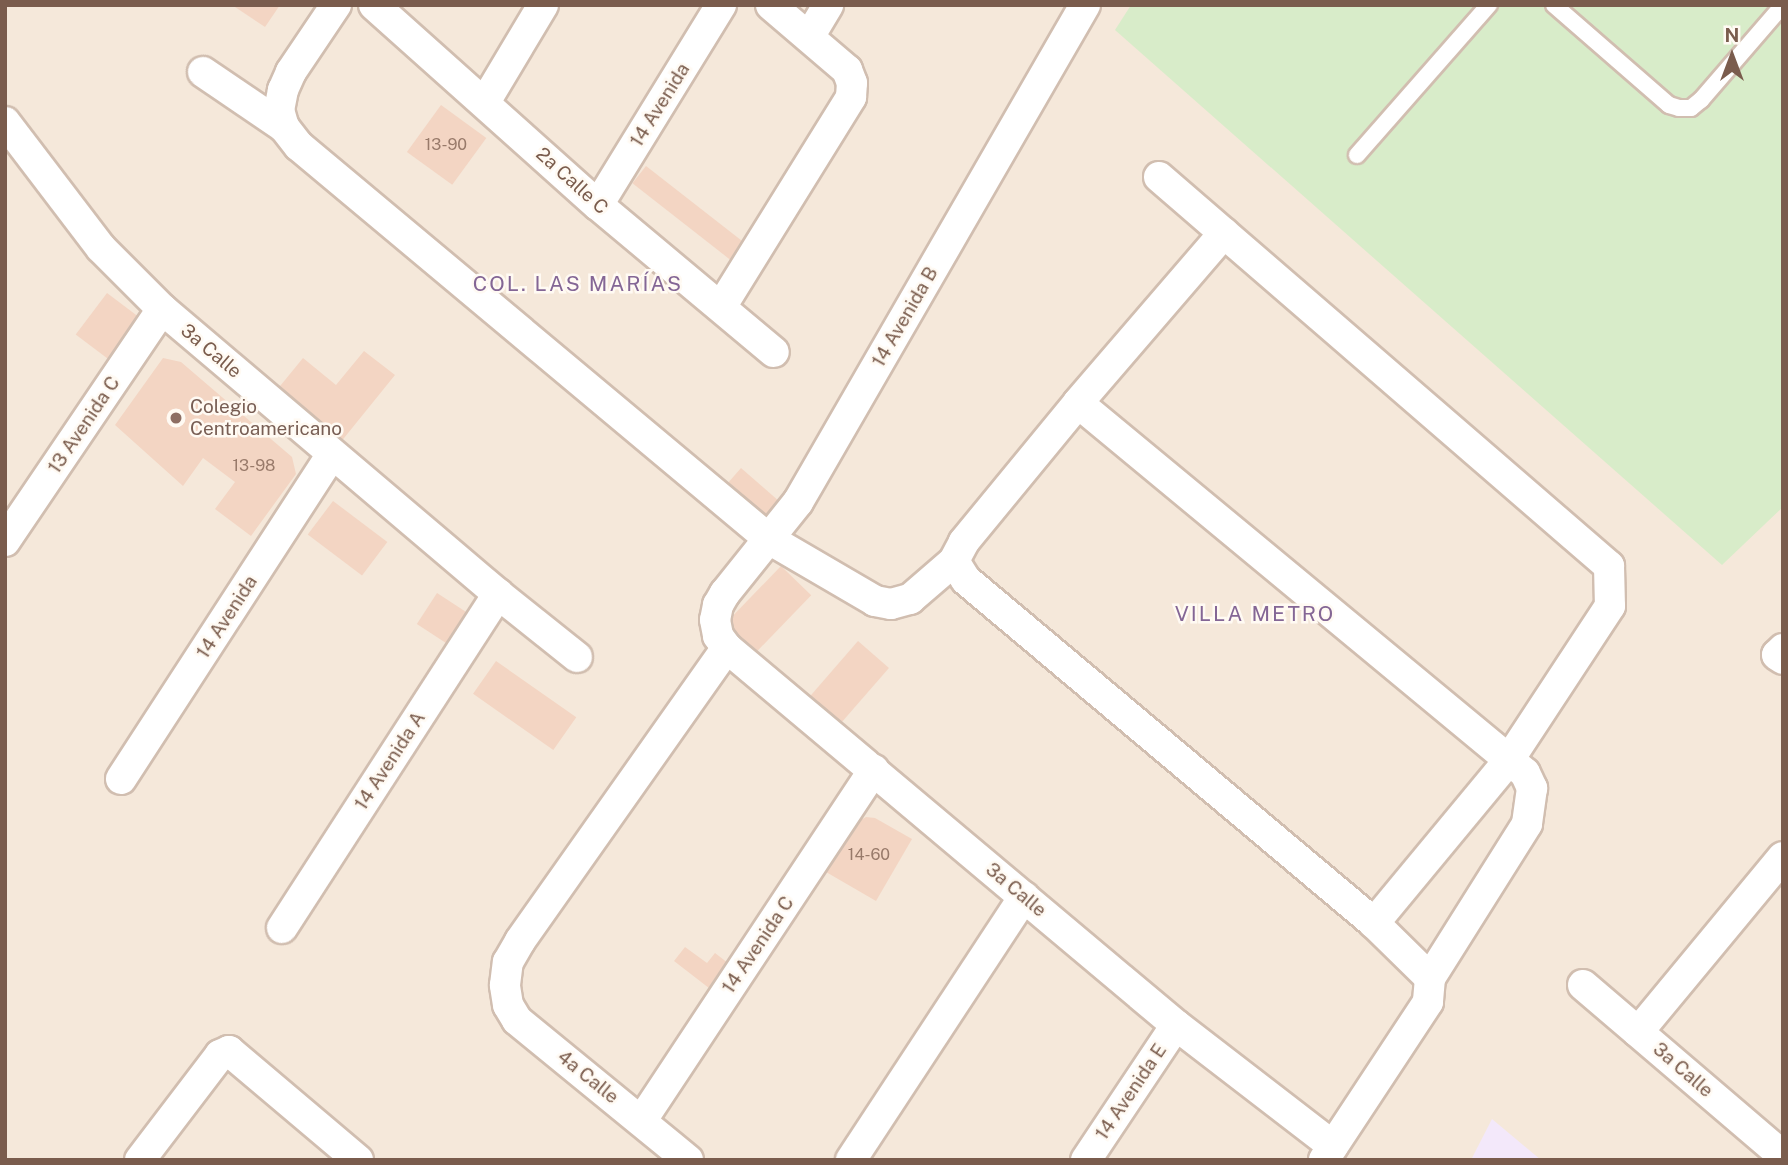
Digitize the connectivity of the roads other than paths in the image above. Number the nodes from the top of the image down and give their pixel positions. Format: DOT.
graph roads {
  1 [pos="336,5"];
  2 [pos="374,5"];
  3 [pos="543,5"];
  4 [pos="721,5"];
  5 [pos="771,5"];
  6 [pos="828,5"];
  7 [pos="1085,5"];
  8 [pos="1489,5"];
  9 [pos="1554,5"];
  10 [pos="1783,5"];
  11 [pos="809,37"];
  12 [pos="202,72"];
  13 [pos="485,102"];
  14 [pos="282,118"];
  15 [pos="5,122"];
  16 [pos="1357,155"];
  17 [pos="1159,177"];
  18 [pos="598,205"];
  19 [pos="1224,233"];
  20 [pos="721,307"];
  21 [pos="162,309"];
  22 [pos="775,352"];
  23 [pos="1078,403"];
  24 [pos="332,454"];
  25 [pos="769,539"];
  26 [pos="5,541"];
  27 [pos="954,561"];
  28 [pos="498,594"];
  29 [pos="715,620"];
  30 [pos="727,648"];
  31 [pos="1783,649"];
  32 [pos="578,657"];
  33 [pos="1783,659"];
  34 [pos="1509,760"];
  35 [pos="874,770"];
  36 [pos="121,779"];
  37 [pos="1783,857"];
  38 [pos="1024,897"];
  39 [pos="1374,923"];
  40 [pos="282,928"];
  41 [pos="1430,978"];
  42 [pos="1583,985"];
  43 [pos="1176,1025"];
  44 [pos="1637,1032"];
  45 [pos="642,1120"];
  46 [pos="1328,1153"];
  47 [pos="1783,1156"];
  48 [pos="141,1160"];
  49 [pos="358,1160"];
  50 [pos="688,1160"];
  51 [pos="851,1160"];
  52 [pos="1086,1160"];
  1 -- 14 [label="street"];
  2 -- 13 [label="street, 2a Calle C"];
  3 -- 13 [label="street"];
  4 -- 18 [label="street, 14 Avenida"];
  5 -- 11 [label="street"];
  6 -- 11 [label="street"];
  7 -- 25 [label="street, 14 Avenida B"];
  8 -- 16 [label="lane"];
  9 -- 10 [label="lane"];
  11 -- 20 [label="street"];
  12 -- 14 [label="street"];
  13 -- 18 [label="street, 2a Calle C"];
  14 -- 25 [label="street"];
  15 -- 21 [label="street, 3a Calle"];
  17 -- 19 [label="street"];
  18 -- 20 [label="street, 2a Calle C"];
  19 -- 23 [label="street"];
  19 -- 34 [label="street"];
  20 -- 22 [label="street, 2a Calle C"];
  21 -- 24 [label="street, 3a Calle"];
  21 -- 26 [label="street, 13 Avenida C"];
  23 -- 27 [label="street"];
  23 -- 34 [label="street"];
  24 -- 28 [label="street, 3a Calle"];
  24 -- 36 [label="street, 14 Avenida"];
  25 -- 27 [label="street"];
  25 -- 29 [label="street, 14 Avenida B"];
  27 -- 39 [label="street"];
  28 -- 32 [label="street, 3a Calle"];
  28 -- 40 [label="street, 14 Avenida A"];
  29 -- 30 [label="street, 3a Calle"];
  30 -- 35 [label="street, 3a Calle"];
  30 -- 45 [label="street, 4a Calle"];
  31 -- 33 [label="street"];
  34 -- 39 [label="street"];
  34 -- 41 [label="street"];
  35 -- 38 [label="street, 3a Calle"];
  35 -- 45 [label="street, 14 Avenida C"];
  37 -- 44 [label="street"];
  38 -- 43 [label="street, 3a Calle"];
  38 -- 51 [label="street"];
  39 -- 41 [label="street"];
  41 -- 46 [label="street"];
  42 -- 44 [label="street, 3a Calle"];
  43 -- 46 [label="street, 3a Calle"];
  43 -- 52 [label="street, 14 Avenida E"];
  44 -- 47 [label="street, 3a Calle"];
  45 -- 50 [label="street, 4a Calle"];
  48 -- 49 [label="street"];
}
